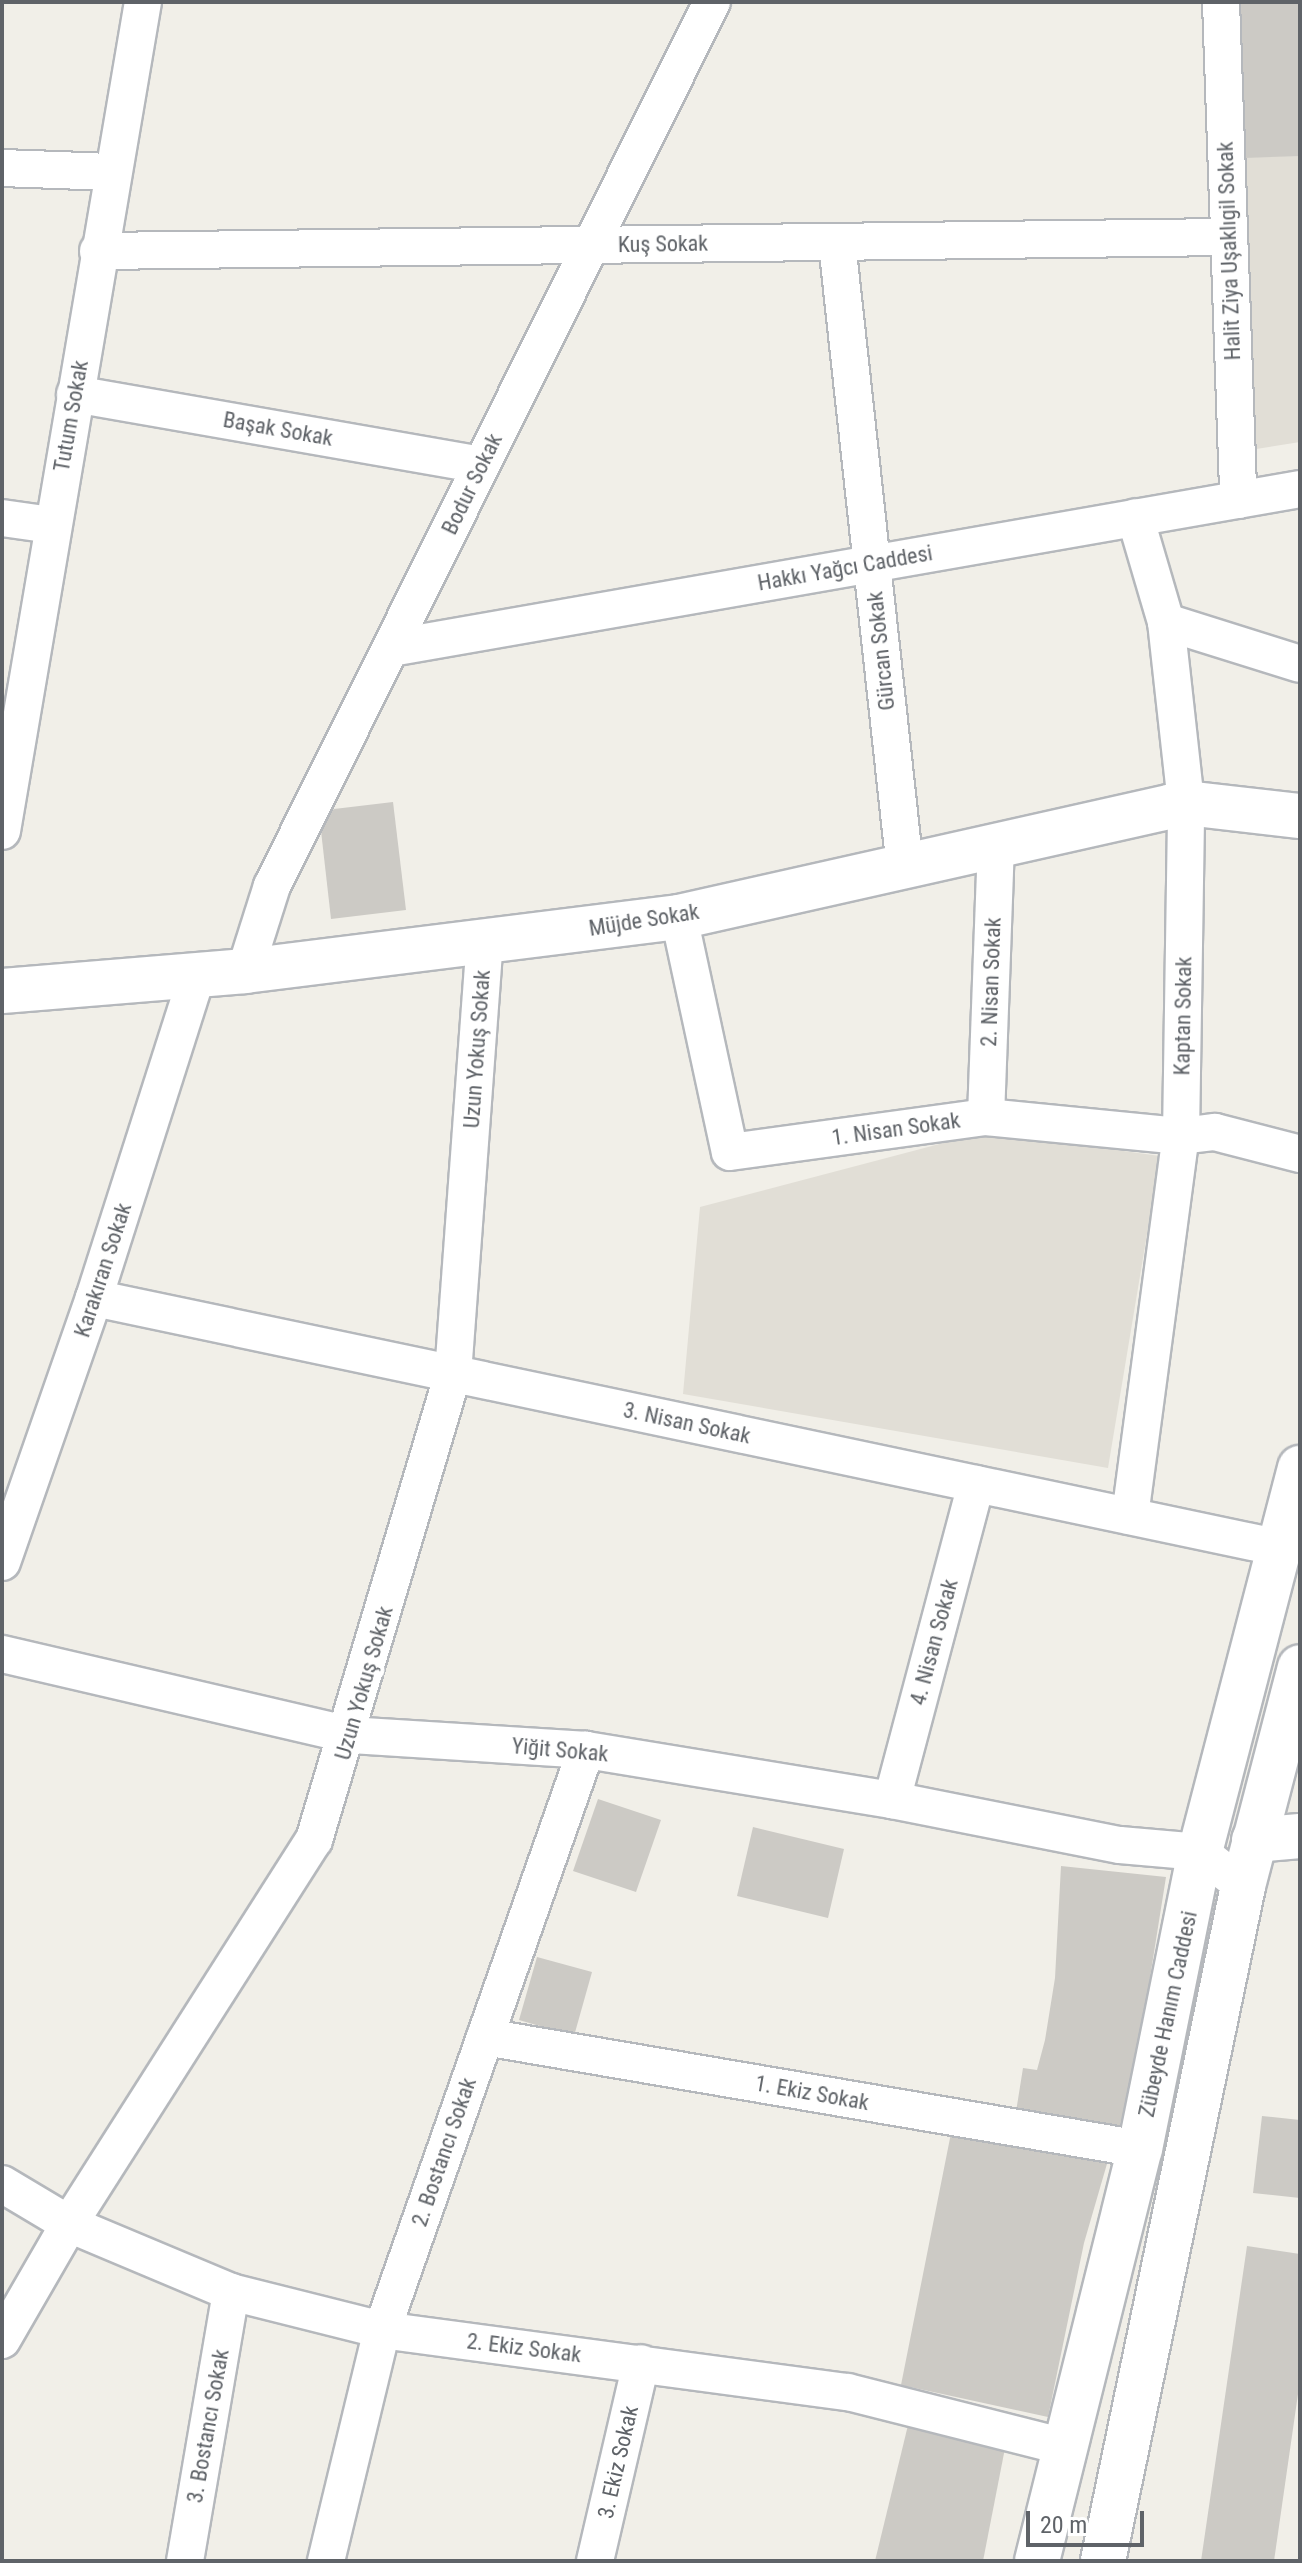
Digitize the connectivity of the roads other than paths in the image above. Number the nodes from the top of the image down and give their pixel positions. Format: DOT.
graph roads {
  1 [pos="143,2"];
  2 [pos="712,2"];
  3 [pos="1221,2"];
  4 [pos="2,168"];
  5 [pos="112,172"];
  6 [pos="1228,237"];
  7 [pos="837,243"];
  8 [pos="591,245"];
  9 [pos="98,251"];
  10 [pos="75,394"];
  11 [pos="481,465"];
  12 [pos="1300,489"];
  13 [pos="1238,500"];
  14 [pos="1135,517"];
  15 [pos="2,518"];
  16 [pos="52,525"];
  17 [pos="872,564"];
  18 [pos="1166,622"];
  19 [pos="391,648"];
  20 [pos="1300,664"];
  21 [pos="1186,803"];
  22 [pos="1292,820"];
  23 [pos="2,831"];
  24 [pos="996,847"];
  25 [pos="905,868"];
  26 [pos="679,917"];
  27 [pos="485,943"];
  28 [pos="245,971"];
  29 [pos="197,976"];
  30 [pos="2,991"];
  31 [pos="986,1117"];
  32 [pos="1181,1136"];
  33 [pos="1300,1154"];
  34 [pos="94,1298"];
  35 [pos="453,1374"];
  36 [pos="1300,1468"];
  37 [pos="976,1484"];
  38 [pos="1130,1516"];
  39 [pos="1280,1548"];
  40 [pos="2,1562"];
  41 [pos="2,1654"];
  42 [pos="1300,1667"];
  43 [pos="350,1735"];
  44 [pos="586,1750"];
  45 [pos="892,1800"];
  46 [pos="1300,1836"];
  47 [pos="1254,1840"];
  48 [pos="1197,1868"];
  49 [pos="1243,1886"];
  50 [pos="485,2037"];
  51 [pos="1140,2149"];
  52 [pos="2,2184"];
  53 [pos="69,2224"];
  54 [pos="231,2292"];
  55 [pos="382,2330"];
  56 [pos="2,2340"];
  57 [pos="641,2363"];
  58 [pos="1066,2447"];
  59 [pos="185,2561"];
  60 [pos="326,2561"];
  61 [pos="595,2561"];
  62 [pos="1037,2561"];
  63 [pos="1103,2561"];
  1 -- 5 [label="street, Tutum Sokak"];
  2 -- 8 [label="street, Bodur Sokak"];
  3 -- 6 [label="street, Halit Ziya Uşaklıgil Sokak"];
  4 -- 5 [label="street"];
  5 -- 9 [label="street, Tutum Sokak"];
  6 -- 7 [label="street, Kuş Sokak"];
  6 -- 13 [label="street, Halit Ziya Uşaklıgil Sokak"];
  7 -- 8 [label="street, Kuş Sokak"];
  7 -- 17 [label="street, Gürcan Sokak"];
  8 -- 9 [label="street, Kuş Sokak"];
  8 -- 11 [label="street, Bodur Sokak"];
  9 -- 10 [label="street, Tutum Sokak"];
  10 -- 11 [label="street, Başak Sokak"];
  10 -- 16 [label="street, Tutum Sokak"];
  11 -- 19 [label="street, Bodur Sokak"];
  12 -- 13 [label="street, Hakkı Yağcı Caddesi"];
  13 -- 14 [label="street, Hakkı Yağcı Caddesi"];
  14 -- 17 [label="street, Hakkı Yağcı Caddesi"];
  14 -- 18 [label="street, Kaptan Sokak"];
  15 -- 16 [label="street"];
  16 -- 23 [label="street, Tutum Sokak"];
  17 -- 19 [label="street, Hakkı Yağcı Caddesi"];
  17 -- 25 [label="street, Gürcan Sokak"];
  18 -- 20 [label="street"];
  18 -- 21 [label="street, Kaptan Sokak"];
  19 -- 28 [label="street, Bodur Sokak"];
  21 -- 22 [label="main road, Müjde Sokak"];
  21 -- 24 [label="main road, Müjde Sokak"];
  21 -- 32 [label="street, Kaptan Sokak"];
  24 -- 25 [label="main road, Müjde Sokak"];
  24 -- 31 [label="street, 2. Nisan Sokak"];
  25 -- 26 [label="main road, Müjde Sokak"];
  26 -- 27 [label="main road, Müjde Sokak"];
  26 -- 31 [label="street, 1. Nisan Sokak"];
  27 -- 28 [label="main road, Müjde Sokak"];
  27 -- 35 [label="street, Uzun Yokuş Sokak"];
  28 -- 29 [label="main road, Müjde Sokak"];
  29 -- 30 [label="main road, Müjde Sokak"];
  29 -- 34 [label="street, Karakıran Sokak"];
  31 -- 32 [label="street, 1. Nisan Sokak"];
  32 -- 33 [label="street, 1. Nisan Sokak"];
  32 -- 38 [label="street, Kaptan Sokak"];
  34 -- 35 [label="street, 3. Nisan Sokak"];
  34 -- 40 [label="street, Karakıran Sokak"];
  35 -- 37 [label="street, 3. Nisan Sokak"];
  35 -- 43 [label="street, Uzun Yokuş Sokak"];
  36 -- 39 [label="main road, Zübeyde Hanım Caddesi"];
  37 -- 38 [label="street, 3. Nisan Sokak"];
  37 -- 45 [label="street, 4. Nisan Sokak"];
  38 -- 39 [label="street, 3. Nisan Sokak"];
  39 -- 48 [label="main road, Zübeyde Hanım Caddesi"];
  41 -- 43 [label="street, Yiğit Sokak"];
  42 -- 47 [label="main road"];
  43 -- 44 [label="street, Yiğit Sokak"];
  43 -- 53 [label="street, Uzun Yokuş Sokak"];
  44 -- 45 [label="street, Yiğit Sokak"];
  44 -- 50 [label="street, 2. Bostancı Sokak"];
  45 -- 48 [label="street, Yiğit Sokak"];
  46 -- 47 [label="main road"];
  47 -- 49 [label="main road"];
  48 -- 49 [label="street"];
  48 -- 51 [label="main road, Zübeyde Hanım Caddesi"];
  49 -- 63 [label="main road"];
  50 -- 51 [label="street, 1. Ekiz Sokak"];
  50 -- 55 [label="street, 2. Bostancı Sokak"];
  51 -- 58 [label="main road, Zübeyde Hanım Caddesi"];
  52 -- 53 [label="street, 2. Ekiz Sokak"];
  53 -- 54 [label="street, 2. Ekiz Sokak"];
  53 -- 56 [label="street, Uzun Yokuş Sokak"];
  54 -- 55 [label="street, 2. Ekiz Sokak"];
  54 -- 59 [label="street, 3. Bostancı Sokak"];
  55 -- 57 [label="street, 2. Ekiz Sokak"];
  55 -- 60 [label="street, 2. Bostancı Sokak"];
  57 -- 58 [label="street, 2. Ekiz Sokak"];
  57 -- 61 [label="street, 3. Ekiz Sokak"];
  58 -- 62 [label="main road, Zübeyde Hanım Caddesi"];
}
